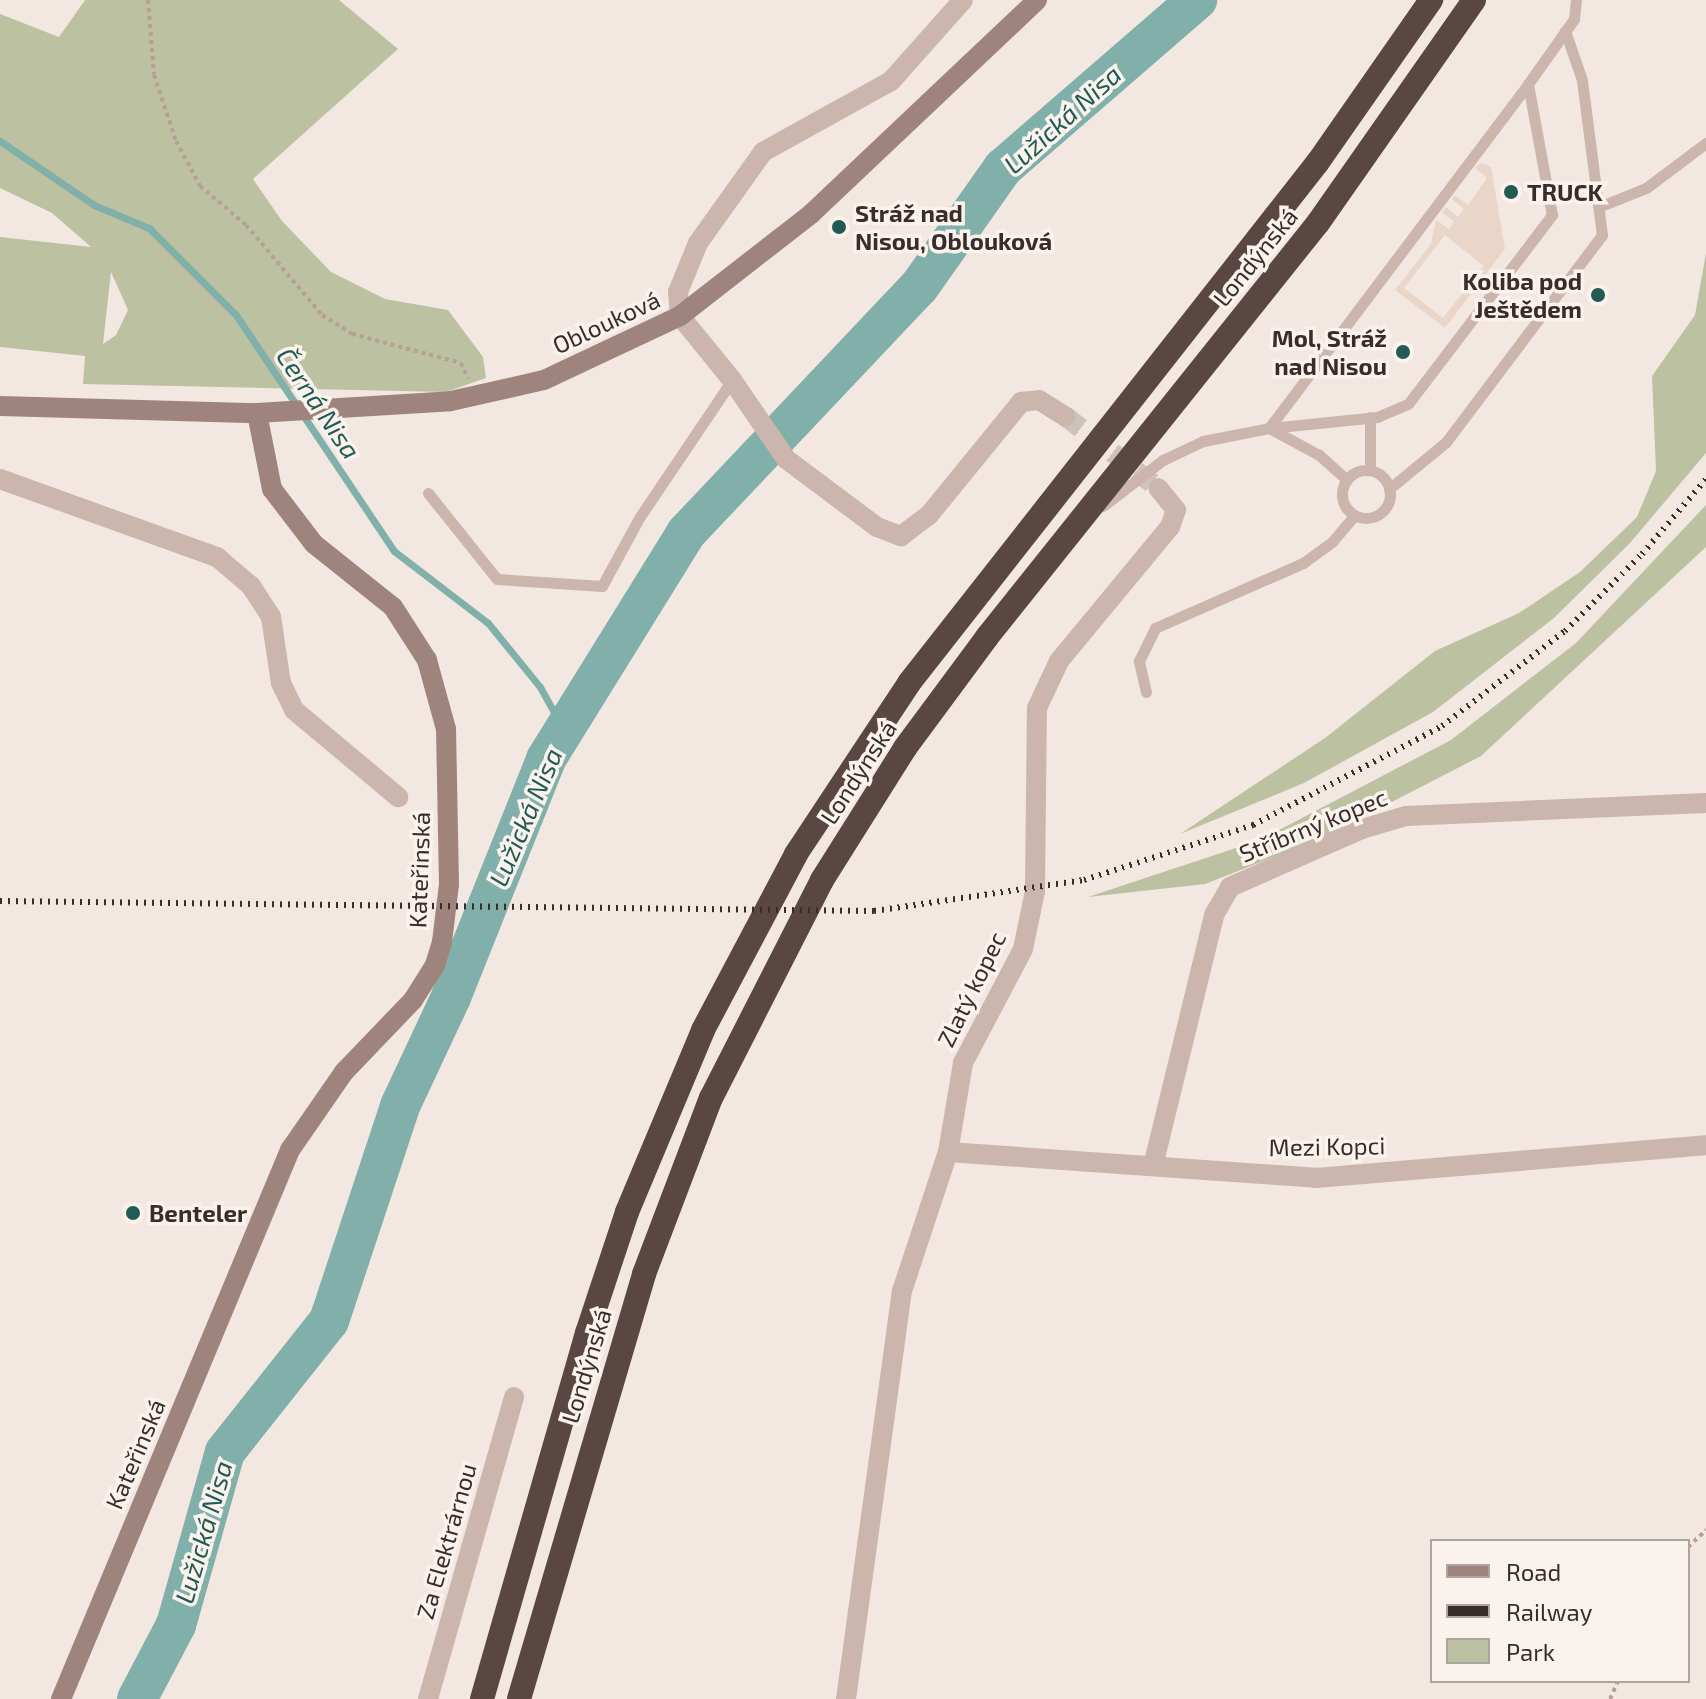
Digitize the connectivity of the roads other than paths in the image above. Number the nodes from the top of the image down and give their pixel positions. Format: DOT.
graph roads {
  1 [pos="963,0"];
  2 [pos="1037,0"];
  3 [pos="1431,0"];
  4 [pos="1474,0"];
  5 [pos="1576,0"];
  6 [pos="1565,31"];
  7 [pos="1528,84"];
  8 [pos="1706,143"];
  9 [pos="1601,206"];
  10 [pos="680,316"];
  11 [pos="732,380"];
  12 [pos="0,406"];
  13 [pos="257,413"];
  14 [pos="1065,416"];
  15 [pos="1370,417"];
  16 [pos="1269,428"];
  17 [pos="1370,470"];
  18 [pos="0,479"];
  19 [pos="1347,480"];
  20 [pos="1158,488"];
  21 [pos="1389,489"];
  22 [pos="428,493"];
  23 [pos="1355,515"];
  24 [pos="1077,526"];
  25 [pos="1146,692"];
  26 [pos="398,797"];
  27 [pos="1706,803"];
  28 [pos="1706,1145"];
  29 [pos="948,1152"];
  30 [pos="1153,1166"];
  31 [pos="514,1397"];
  32 [pos="61,1699"];
  33 [pos="428,1699"];
  34 [pos="482,1699"];
  35 [pos="519,1699"];
  36 [pos="846,1699"];
  1 -- 10 [label="street, Oblouková"];
  2 -- 10 [label="street"];
  3 -- 34 [label="highway, Londýnská"];
  4 -- 24 [label="highway, Londýnská"];
  5 -- 6 [label="lane"];
  6 -- 7 [label="lane"];
  6 -- 9 [label="lane"];
  7 -- 15 [label="lane"];
  7 -- 16 [label="lane"];
  8 -- 9 [label="lane"];
  9 -- 21 [label="lane"];
  10 -- 11 [label="street"];
  10 -- 13 [label="street, Oblouková"];
  11 -- 14 [label="street"];
  11 -- 22 [label="lane"];
  12 -- 13 [label="street"];
  13 -- 32 [label="street, Kateřinská"];
  15 -- 16 [label="lane"];
  15 -- 17 [label="lane"];
  16 -- 19 [label="lane"];
  16 -- 24 [label="lane"];
  17 -- 19 [label="lane"];
  17 -- 21 [label="lane"];
  18 -- 26 [label="street, Kateřinská"];
  19 -- 23 [label="lane"];
  20 -- 29 [label="street, Zlatý kopec"];
  21 -- 23 [label="lane"];
  23 -- 25 [label="lane"];
  24 -- 35 [label="highway, Londýnská"];
  27 -- 30 [label="street, Stříbrný kopec"];
  28 -- 30 [label="street, Mezi Kopci"];
  29 -- 30 [label="street, Mezi Kopci"];
  29 -- 36 [label="street, Zlatý kopec"];
  31 -- 33 [label="street, Za Elektrárnou"];
}
